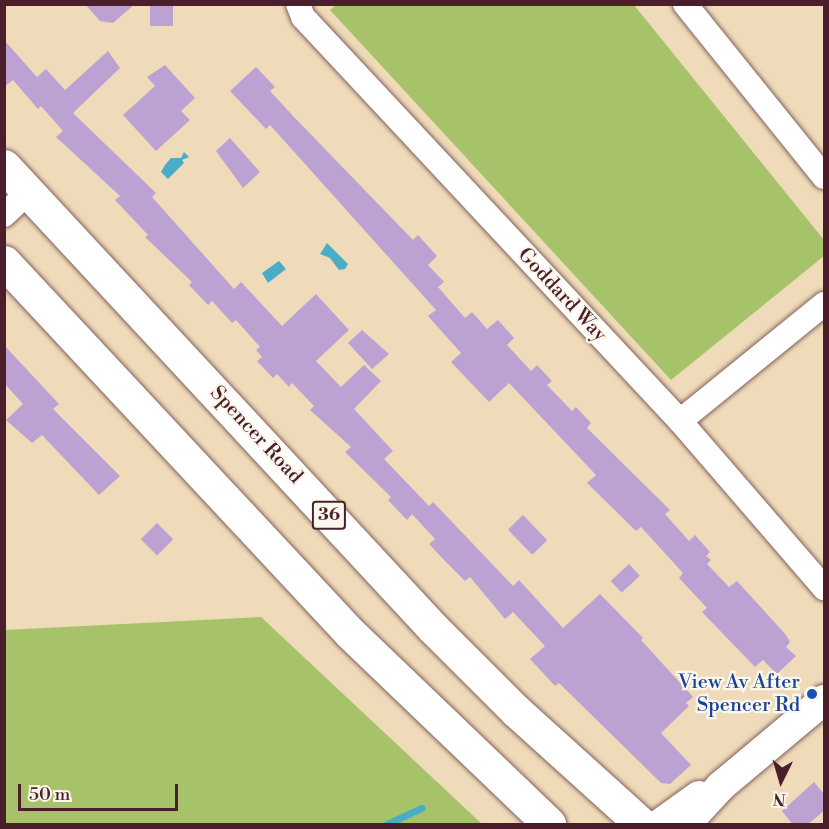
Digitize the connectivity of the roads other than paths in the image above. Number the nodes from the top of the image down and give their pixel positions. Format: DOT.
graph roads {
  1 [pos="298,4"];
  2 [pos="685,4"];
  3 [pos="4,166"];
  4 [pos="825,177"];
  5 [pos="29,192"];
  6 [pos="4,215"];
  7 [pos="4,262"];
  8 [pos="825,304"];
  9 [pos="680,422"];
  10 [pos="825,588"];
  11 [pos="825,700"];
  12 [pos="721,786"];
  13 [pos="549,825"];
  14 [pos="641,825"];
  15 [pos="660,825"];
  16 [pos="686,825"];
  1 -- 9 [label="street, Goddard Way"];
  2 -- 4 [label="street"];
  3 -- 5 [label="main road, Spencer Road / 36"];
  5 -- 6 [label="street"];
  5 -- 14 [label="main road, Spencer Road / 36"];
  7 -- 13 [label="main road"];
  8 -- 9 [label="street"];
  9 -- 10 [label="street, Goddard Way"];
  11 -- 12 [label="street"];
  12 -- 15 [label="street"];
  12 -- 16 [label="street"];
}
